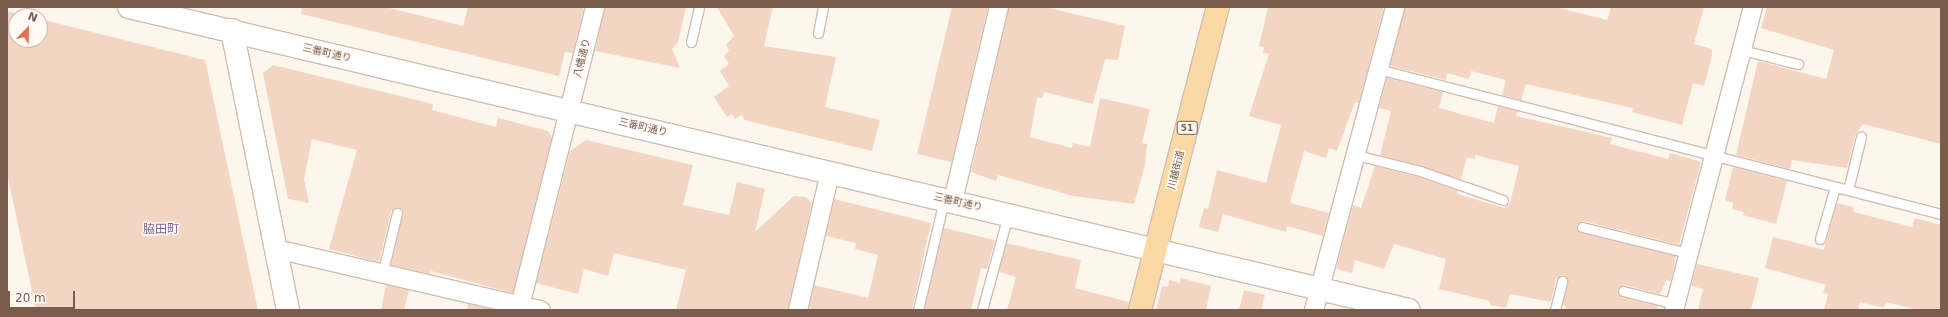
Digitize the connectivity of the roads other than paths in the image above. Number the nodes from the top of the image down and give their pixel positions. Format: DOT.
graph roads {
  1 [pos="129,7"];
  2 [pos="595,7"];
  3 [pos="699,7"];
  4 [pos="823,7"];
  5 [pos="999,7"];
  6 [pos="1218,7"];
  7 [pos="1395,7"];
  8 [pos="1753,7"];
  9 [pos="232,30"];
  10 [pos="818,33"];
  11 [pos="691,42"];
  12 [pos="1742,50"];
  13 [pos="1798,64"];
  14 [pos="1378,69"];
  15 [pos="569,110"];
  16 [pos="1861,137"];
  17 [pos="1356,155"];
  18 [pos="1713,155"];
  19 [pos="830,172"];
  20 [pos="1835,186"];
  21 [pos="1848,190"];
  22 [pos="949,200"];
  23 [pos="1503,200"];
  24 [pos="397,213"];
  25 [pos="1008,214"];
  26 [pos="1941,214"];
  27 [pos="1582,227"];
  28 [pos="1820,239"];
  29 [pos="1156,248"];
  30 [pos="276,249"];
  31 [pos="1688,254"];
  32 [pos="382,275"];
  33 [pos="1562,281"];
  34 [pos="1320,288"];
  35 [pos="1623,291"];
  36 [pos="1675,307"];
  37 [pos="520,308"];
  38 [pos="288,310"];
  39 [pos="541,310"];
  40 [pos="798,310"];
  41 [pos="918,310"];
  42 [pos="982,310"];
  43 [pos="1140,310"];
  44 [pos="1314,310"];
  45 [pos="1409,310"];
  46 [pos="1555,310"];
  1 -- 9 [label="street, 三番町通り"];
  2 -- 15 [label="street, 八幡通り"];
  3 -- 11 [label="lane"];
  4 -- 10 [label="lane"];
  5 -- 22 [label="street"];
  6 -- 29 [label="main road, 川越街道 / 51"];
  7 -- 14 [label="street"];
  8 -- 12 [label="street"];
  9 -- 15 [label="street, 三番町通り"];
  9 -- 30 [label="street"];
  12 -- 13 [label="lane"];
  12 -- 18 [label="street"];
  14 -- 17 [label="street"];
  14 -- 18 [label="lane"];
  15 -- 19 [label="street, 三番町通り"];
  15 -- 37 [label="street, 八幡通り"];
  16 -- 21 [label="lane"];
  17 -- 23 [label="lane"];
  17 -- 34 [label="street"];
  18 -- 20 [label="lane"];
  18 -- 31 [label="street"];
  19 -- 22 [label="street, 三番町通り"];
  19 -- 40 [label="street"];
  20 -- 21 [label="lane"];
  20 -- 28 [label="lane"];
  21 -- 26 [label="lane"];
  22 -- 25 [label="street, 三番町通り"];
  22 -- 41 [label="lane"];
  24 -- 32 [label="lane"];
  25 -- 29 [label="street, 三番町通り"];
  25 -- 42 [label="lane"];
  27 -- 31 [label="lane"];
  29 -- 34 [label="street, 三番町通り"];
  29 -- 43 [label="main road, 川越街道 / 51"];
  30 -- 32 [label="street"];
  30 -- 38 [label="street"];
  31 -- 36 [label="street"];
  32 -- 37 [label="street"];
  33 -- 46 [label="lane"];
  34 -- 44 [label="street"];
  34 -- 45 [label="street, 三番町通り"];
  35 -- 36 [label="lane"];
  37 -- 39 [label="street"];
}
